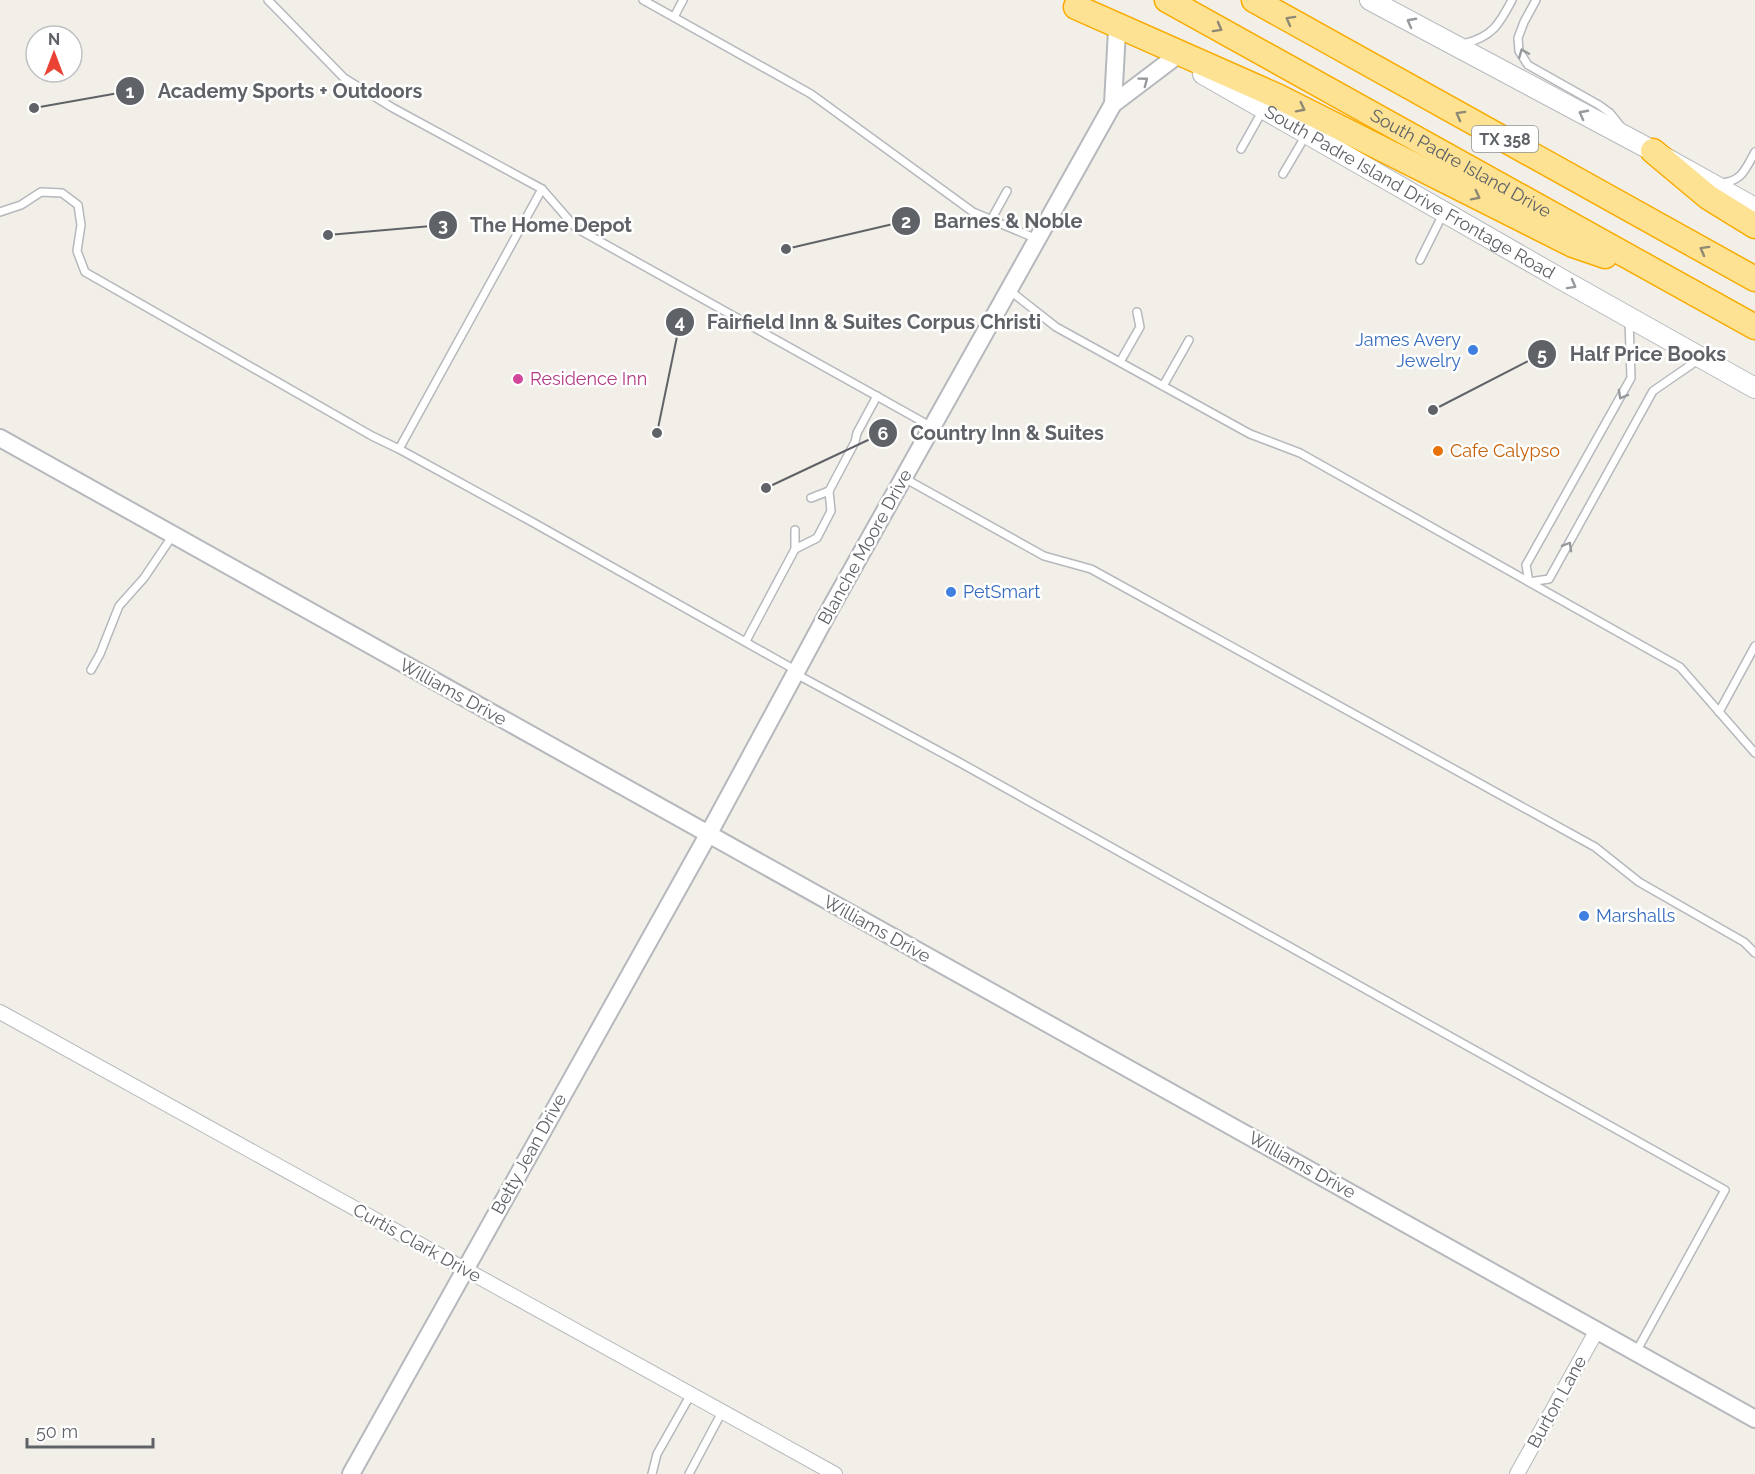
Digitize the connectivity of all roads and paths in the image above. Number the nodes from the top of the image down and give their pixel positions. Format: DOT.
graph roads {
  1 [pos="268,0"];
  2 [pos="643,0"];
  3 [pos="683,0"];
  4 [pos="1167,0"];
  5 [pos="1254,0"];
  6 [pos="1370,0"];
  7 [pos="1512,0"];
  8 [pos="1536,0"];
  9 [pos="1069,3"];
  10 [pos="674,17"];
  11 [pos="1117,30"];
  12 [pos="1455,45"];
  13 [pos="1175,57"];
  14 [pos="1113,104"];
  15 [pos="1264,108"];
  16 [pos="1307,133"];
  17 [pos="1631,139"];
  18 [pos="1241,149"];
  19 [pos="1653,151"];
  20 [pos="1755,152"];
  21 [pos="1283,174"];
  22 [pos="1709,182"];
  23 [pos="542,189"];
  24 [pos="1007,191"];
  25 [pos="1755,208"];
  26 [pos="0,212"];
  27 [pos="1444,212"];
  28 [pos="991,220"];
  29 [pos="1755,226"];
  30 [pos="1037,239"];
  31 [pos="1420,260"];
  32 [pos="1667,277"];
  33 [pos="1755,279"];
  34 [pos="1009,290"];
  35 [pos="1137,312"];
  36 [pos="1629,317"];
  37 [pos="1755,327"];
  38 [pos="1189,340"];
  39 [pos="1701,358"];
  40 [pos="1120,362"];
  41 [pos="1163,386"];
  42 [pos="1755,388"];
  43 [pos="877,396"];
  44 [pos="932,427"];
  45 [pos="0,438"];
  46 [pos="399,449"];
  47 [pos="904,478"];
  48 [pos="829,491"];
  49 [pos="811,498"];
  50 [pos="795,530"];
  51 [pos="173,535"];
  52 [pos="795,549"];
  53 [pos="1529,582"];
  54 [pos="747,641"];
  55 [pos="1755,646"];
  56 [pos="91,670"];
  57 [pos="797,672"];
  58 [pos="1719,712"];
  59 [pos="1755,753"];
  60 [pos="708,835"];
  61 [pos="1755,953"];
  62 [pos="0,1012"];
  63 [pos="465,1269"];
  64 [pos="1597,1330"];
  65 [pos="1636,1352"];
  66 [pos="691,1394"];
  67 [pos="722,1412"];
  68 [pos="1755,1419"];
  69 [pos="351,1474"];
  70 [pos="652,1474"];
  71 [pos="689,1474"];
  72 [pos="835,1474"];
  73 [pos="1517,1474"];
  1 -- 23 [label="lane"];
  2 -- 10 [label="lane"];
  3 -- 10 [label="lane"];
  4 -- 32 [label="highway, South Padre Island Drive / TX 358, one-way"];
  33 -- 5 [label="highway, TX 358, one-way"];
  12 -- 6 [label="main road, one-way"];
  7 -- 12 [label="lane"];
  17 -- 8 [label="lane, one-way"];
  9 -- 11 [label="main road, South Padre Island Drive Frontage Road"];
  9 -- 32 [label="highway, one-way"];
  10 -- 28 [label="lane"];
  11 -- 13 [label="main road, South Padre Island Drive Frontage Road"];
  11 -- 14 [label="street, Blanche Moore Drive"];
  17 -- 12 [label="main road, one-way"];
  14 -- 13 [label="street, Blanche Moore Drive, one-way"];
  13 -- 15 [label="main road, South Padre Island Drive Frontage Road"];
  14 -- 30 [label="street, Blanche Moore Drive"];
  15 -- 16 [label="main road, South Padre Island Drive Frontage Road"];
  15 -- 18 [label="lane"];
  16 -- 21 [label="lane"];
  16 -- 27 [label="main road, South Padre Island Drive Frontage Road"];
  17 -- 19 [label="main road"];
  19 -- 22 [label="main road"];
  19 -- 29 [label="highway"];
  20 -- 22 [label="lane"];
  22 -- 25 [label="main road"];
  23 -- 43 [label="lane"];
  23 -- 46 [label="lane"];
  24 -- 28 [label="lane"];
  26 -- 46 [label="lane"];
  27 -- 31 [label="lane"];
  27 -- 36 [label="main road, South Padre Island Drive Frontage Road, one-way"];
  28 -- 30 [label="lane"];
  30 -- 34 [label="street, Blanche Moore Drive"];
  32 -- 37 [label="highway, South Padre Island Drive / TX 358"];
  34 -- 40 [label="lane"];
  34 -- 44 [label="street, Blanche Moore Drive"];
  35 -- 40 [label="lane"];
  36 -- 39 [label="main road, South Padre Island Drive Frontage Road"];
  36 -- 53 [label="lane, one-way"];
  38 -- 41 [label="lane"];
  39 -- 42 [label="main road, South Padre Island Drive Frontage Road"];
  53 -- 39 [label="lane, one-way"];
  40 -- 41 [label="lane"];
  41 -- 53 [label="lane"];
  43 -- 44 [label="lane"];
  43 -- 48 [label="lane"];
  44 -- 47 [label="street, Blanche Moore Drive"];
  45 -- 51 [label="street, Williams Drive"];
  46 -- 54 [label="lane"];
  47 -- 57 [label="street, Blanche Moore Drive"];
  47 -- 61 [label="lane"];
  48 -- 49 [label="lane"];
  48 -- 52 [label="lane"];
  50 -- 52 [label="lane"];
  51 -- 56 [label="lane"];
  51 -- 60 [label="street, Williams Drive"];
  52 -- 54 [label="lane"];
  53 -- 58 [label="lane"];
  54 -- 57 [label="lane"];
  55 -- 58 [label="lane"];
  57 -- 60 [label="street, Blanche Moore Drive"];
  57 -- 65 [label="lane"];
  58 -- 59 [label="lane"];
  60 -- 63 [label="street, Betty Jean Drive"];
  60 -- 64 [label="street, Williams Drive"];
  62 -- 63 [label="street, Curtis Clark Drive"];
  63 -- 66 [label="street, Curtis Clark Drive"];
  63 -- 69 [label="street, Betty Jean Drive"];
  64 -- 65 [label="street, Williams Drive"];
  64 -- 73 [label="street, Burton Lane"];
  65 -- 68 [label="street, Williams Drive"];
  66 -- 67 [label="street, Curtis Clark Drive"];
  66 -- 70 [label="lane"];
  67 -- 71 [label="lane"];
  67 -- 72 [label="street, Curtis Clark Drive"];
}
